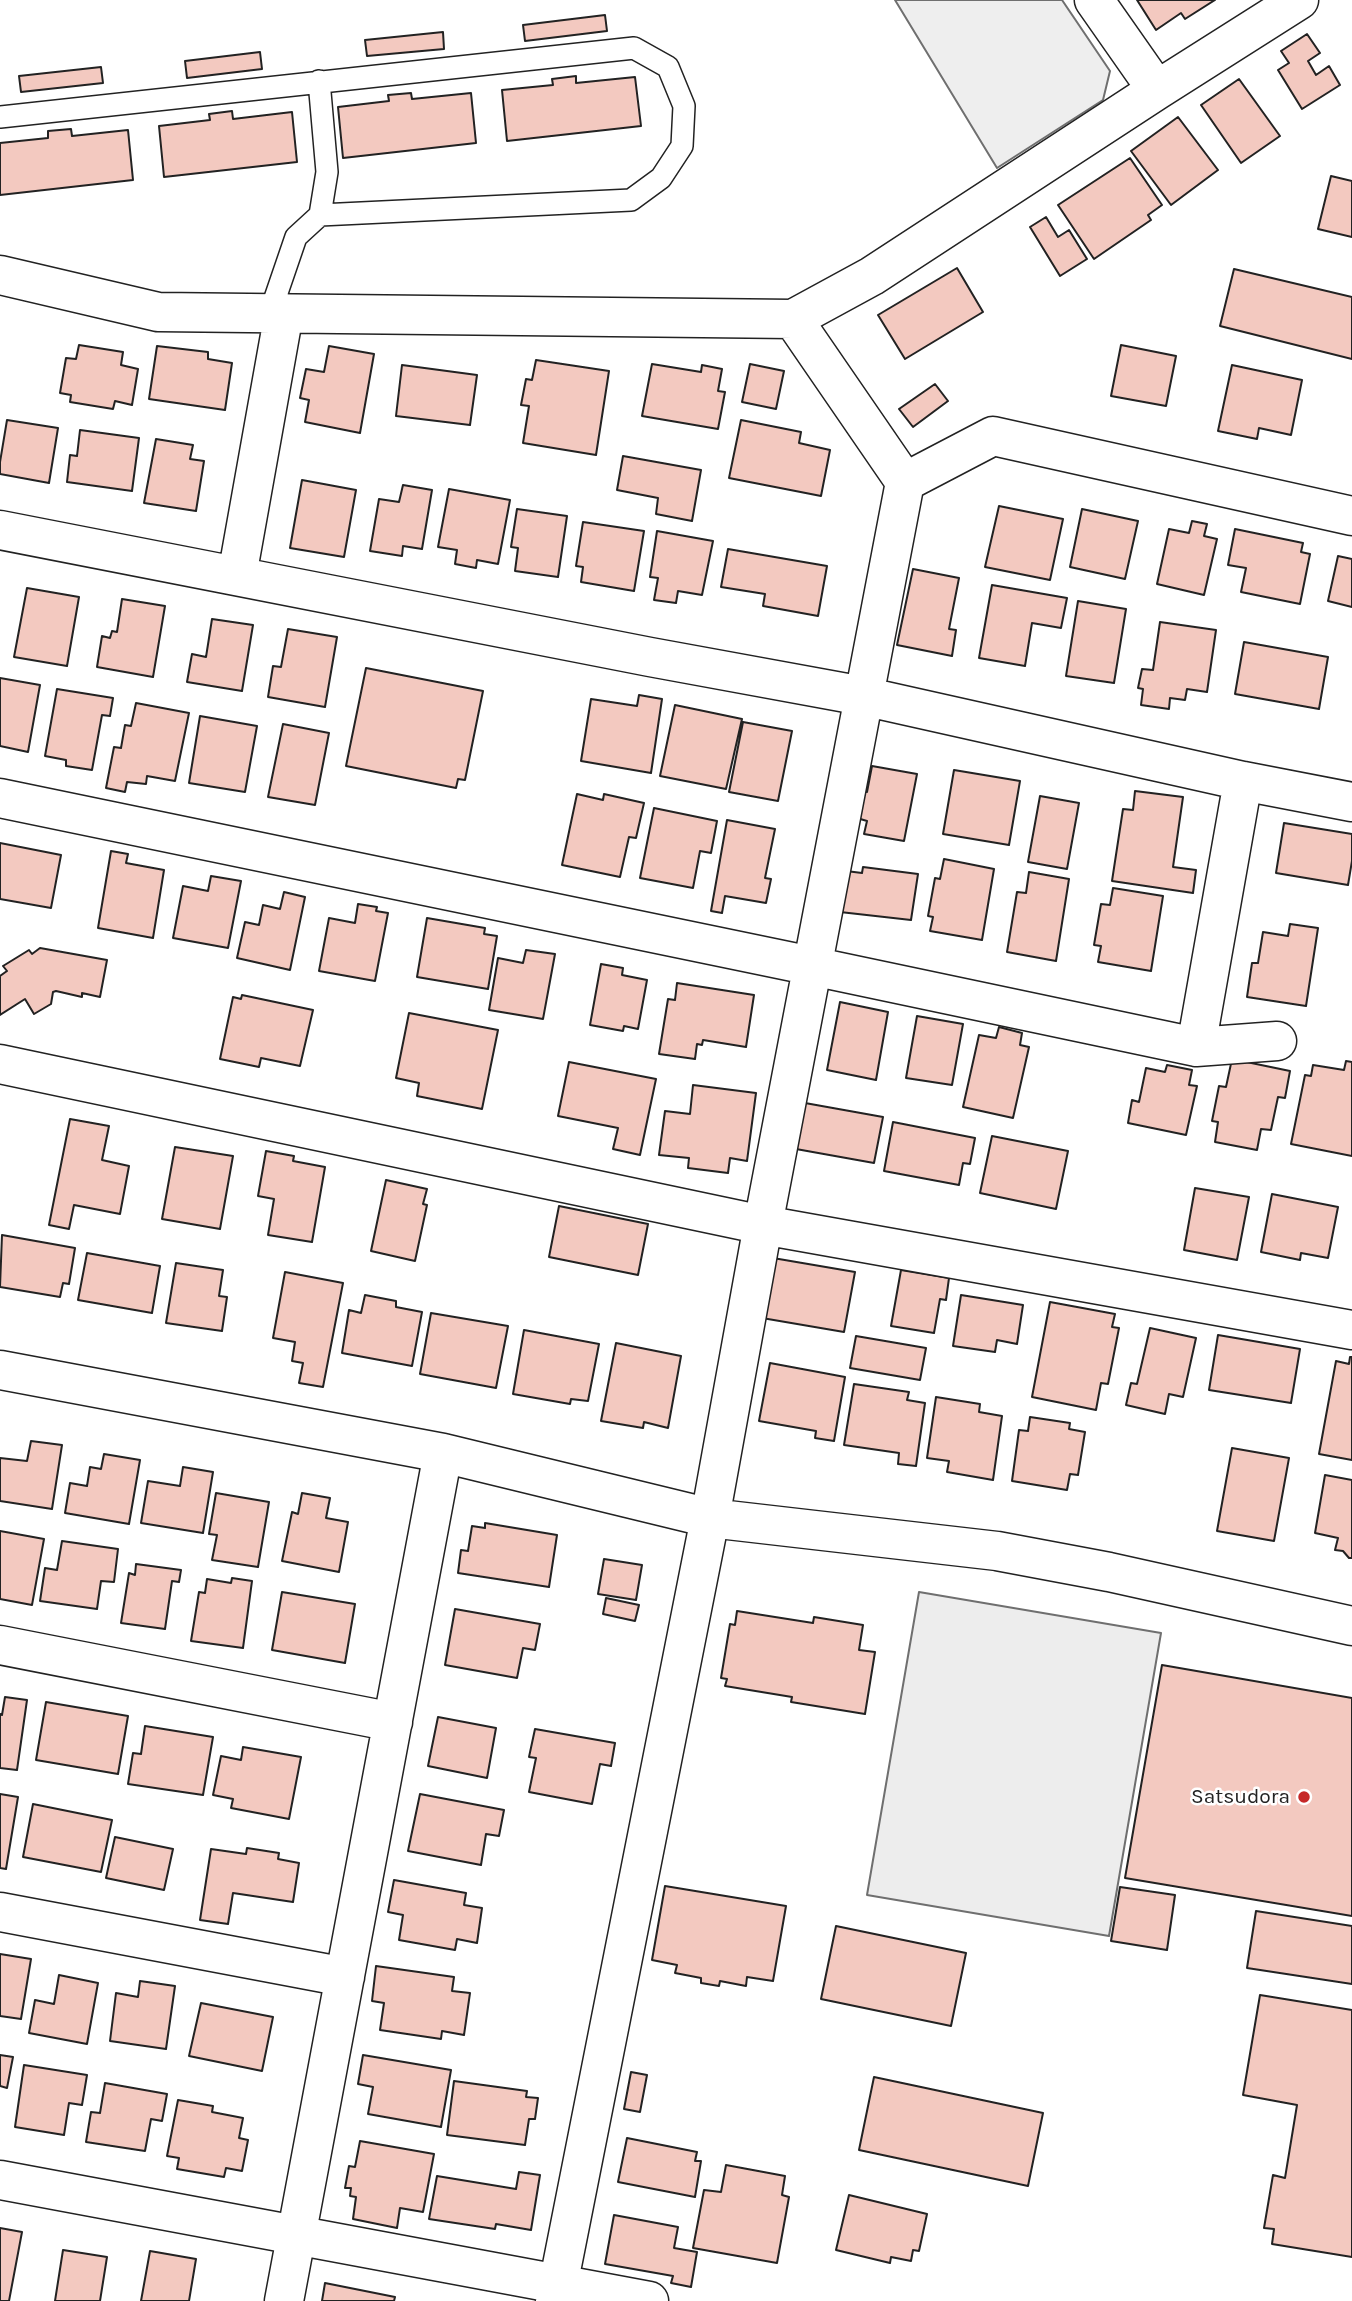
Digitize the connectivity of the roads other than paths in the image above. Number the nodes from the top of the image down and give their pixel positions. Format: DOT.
graph roads {
  1 [pos="1094,0"];
  2 [pos="1299,0"];
  3 [pos="319,81"];
  4 [pos="1157,90"];
  5 [pos="0,117"];
  6 [pos="320,215"];
  7 [pos="0,274"];
  8 [pos="277,313"];
  9 [pos="793,319"];
  10 [pos="905,482"];
  11 [pos="1352,516"];
  12 [pos="0,530"];
  13 [pos="237,576"];
  14 [pos="863,696"];
  15 [pos="1243,781"];
  16 [pos="0,799"];
  17 [pos="1352,802"];
  18 [pos="812,966"];
  19 [pos="1277,1041"];
  20 [pos="1196,1047"];
  21 [pos="0,1064"];
  22 [pos="763,1225"];
  23 [pos="1352,1330"];
  24 [pos="0,1370"];
  25 [pos="443,1453"];
  26 [pos="710,1518"];
  27 [pos="1352,1626"];
  28 [pos="0,1645"];
  29 [pos="393,1722"];
  30 [pos="0,1912"];
  31 [pos="345,1977"];
  32 [pos="0,2180"];
  33 [pos="297,2236"];
  34 [pos="557,2293"];
  35 [pos="284,2301"];
  36 [pos="649,2301"];
  1 -- 4 [label="street"];
  2 -- 4 [label="street"];
  3 -- 5 [label="lane"];
  3 -- 6 [label="lane"];
  3 -- 6 [label="lane"];
  4 -- 9 [label="street"];
  6 -- 8 [label="lane"];
  7 -- 8 [label="street"];
  8 -- 9 [label="street"];
  8 -- 13 [label="street"];
  9 -- 10 [label="street"];
  10 -- 11 [label="street"];
  10 -- 14 [label="street"];
  12 -- 13 [label="street"];
  13 -- 14 [label="street"];
  14 -- 15 [label="street"];
  14 -- 18 [label="street"];
  15 -- 17 [label="street"];
  15 -- 20 [label="street"];
  16 -- 18 [label="street"];
  18 -- 20 [label="street"];
  18 -- 22 [label="street"];
  19 -- 20 [label="street"];
  21 -- 22 [label="street"];
  22 -- 23 [label="street"];
  22 -- 26 [label="street"];
  24 -- 25 [label="street"];
  25 -- 26 [label="street"];
  25 -- 29 [label="street"];
  26 -- 27 [label="street"];
  26 -- 34 [label="street"];
  28 -- 29 [label="street"];
  29 -- 31 [label="street"];
  30 -- 31 [label="street"];
  31 -- 33 [label="street"];
  32 -- 33 [label="street"];
  33 -- 34 [label="street"];
  33 -- 35 [label="street"];
  34 -- 36 [label="street"];
}
